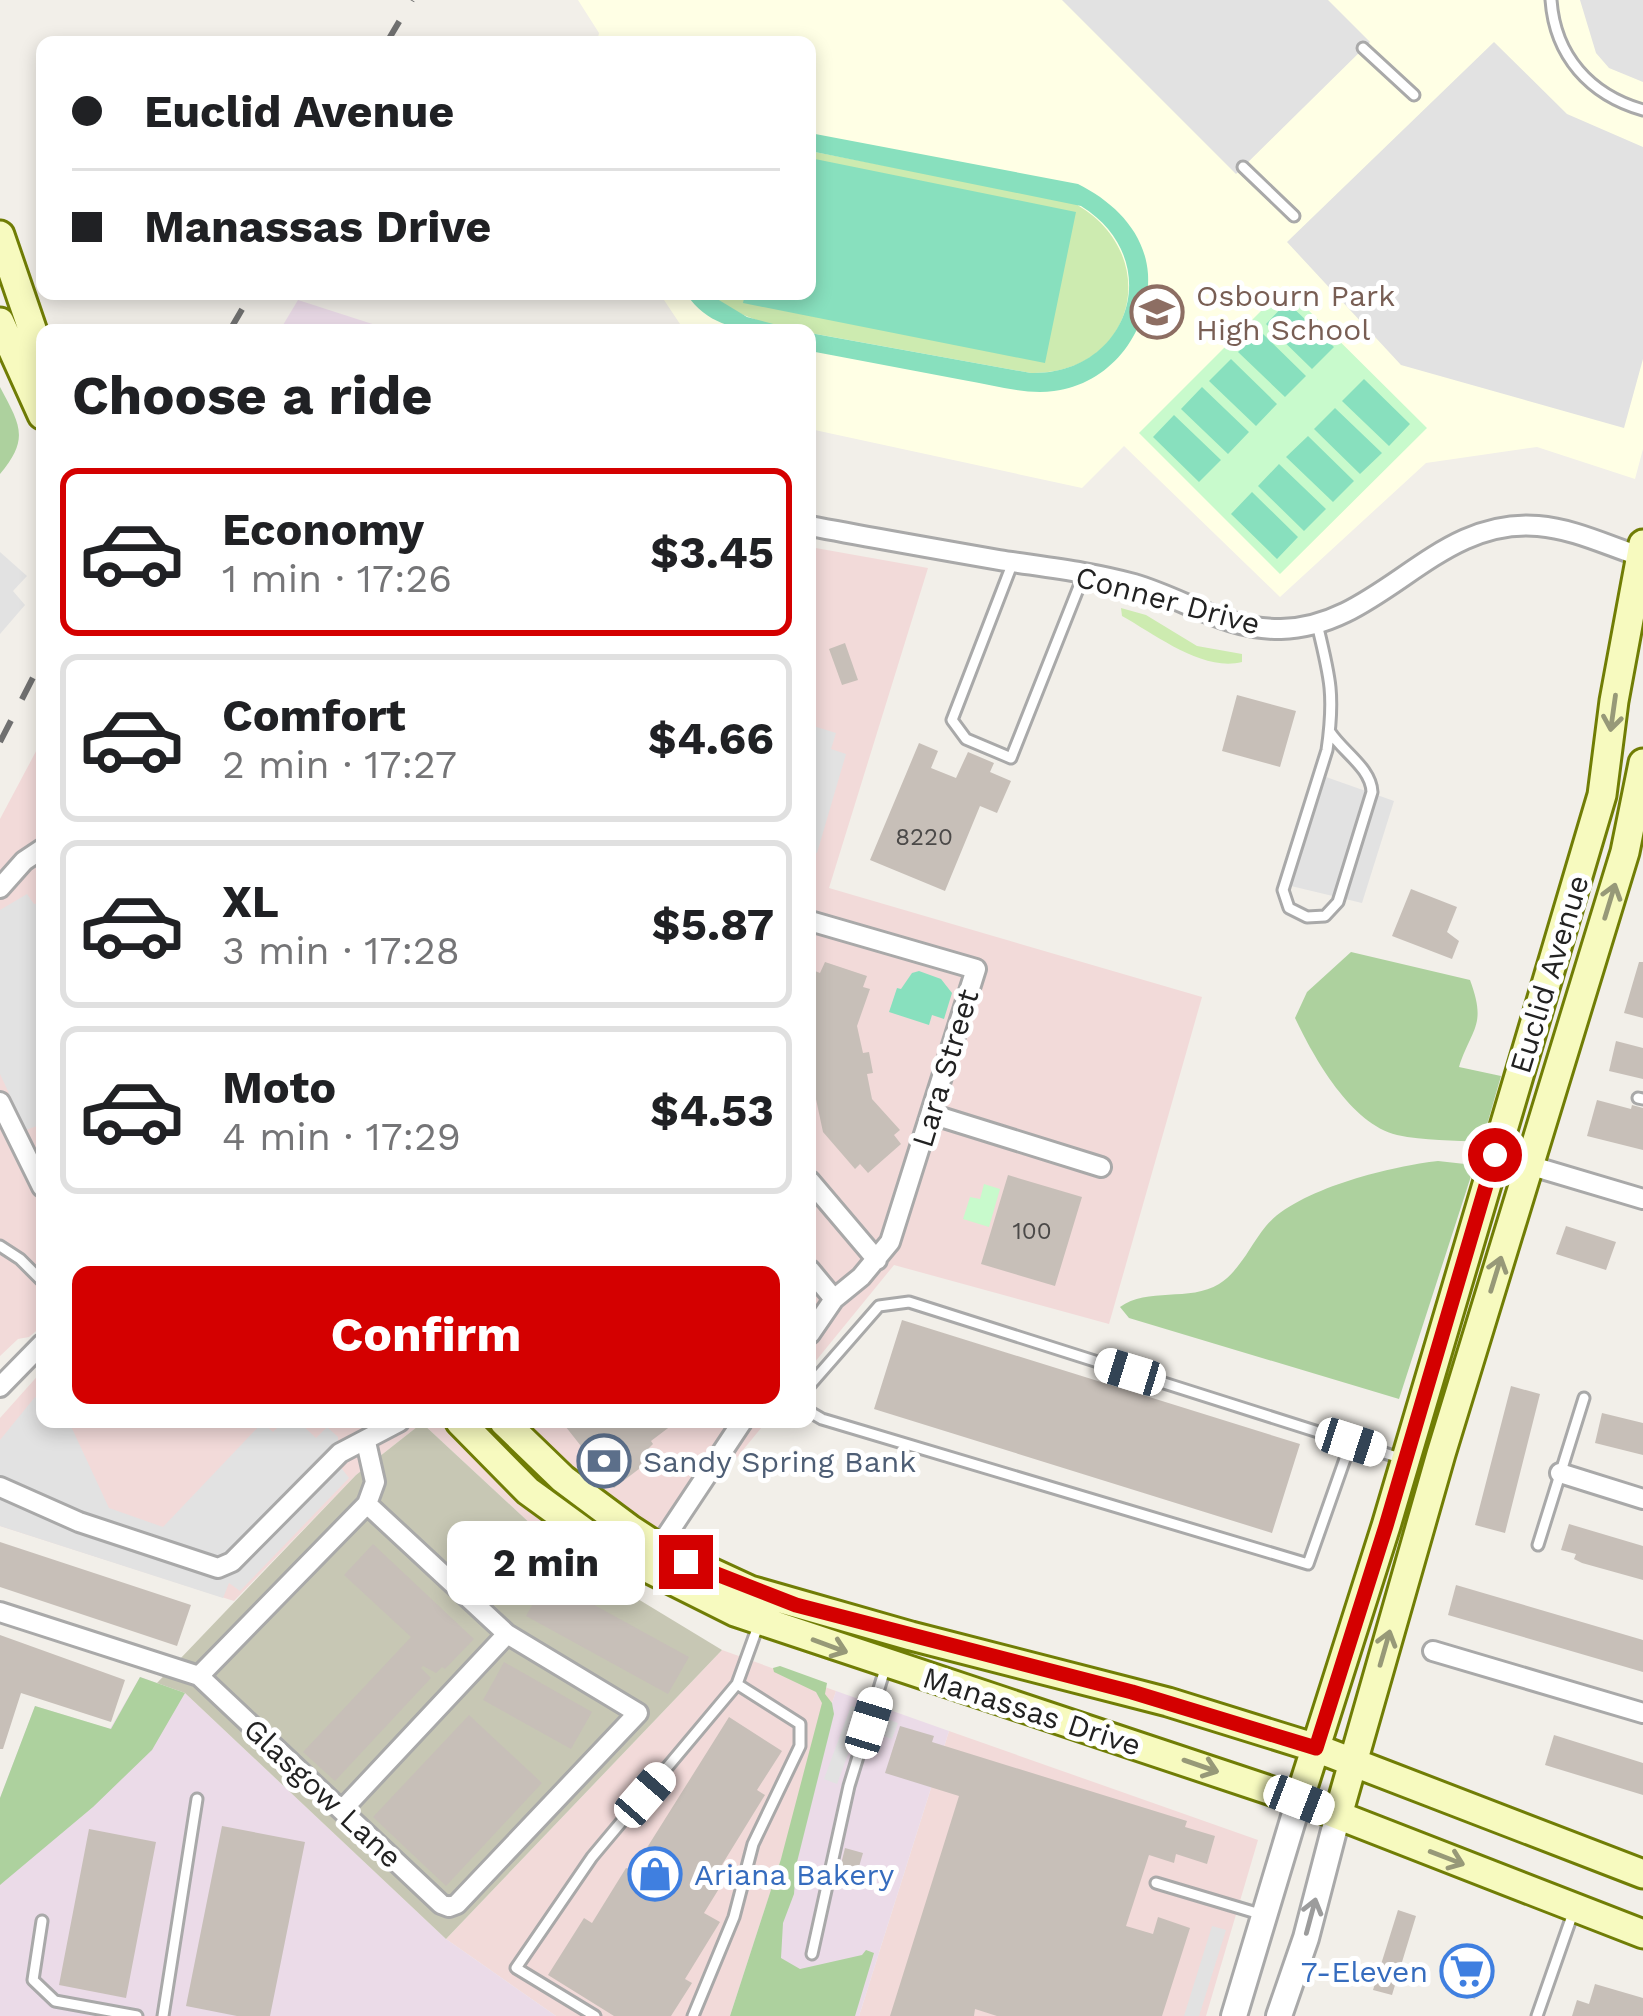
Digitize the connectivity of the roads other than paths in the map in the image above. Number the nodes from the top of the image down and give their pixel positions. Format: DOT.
graph roads {
  1 [pos="1551,0"];
  2 [pos="1364,48"];
  3 [pos="1414,95"];
  4 [pos="1643,110"];
  5 [pos="1244,167"];
  6 [pos="1294,216"];
  7 [pos="0,235"];
  8 [pos="0,322"];
  9 [pos="36,340"];
  10 [pos="36,402"];
  11 [pos="816,527"];
  12 [pos="1642,553"];
  13 [pos="1013,562"];
  14 [pos="1084,574"];
  15 [pos="1317,624"];
  16 [pos="1330,732"];
  17 [pos="1643,763"];
  18 [pos="36,853"];
  19 [pos="0,888"];
  20 [pos="816,923"];
  21 [pos="0,1102"];
  22 [pos="931,1114"];
  23 [pos="1495,1155"];
  24 [pos="1530,1165"];
  25 [pos="1102,1167"];
  26 [pos="36,1175"];
  27 [pos="816,1188"];
  28 [pos="1643,1199"];
  29 [pos="0,1246"];
  30 [pos="877,1260"];
  31 [pos="36,1275"];
  32 [pos="816,1277"];
  33 [pos="834,1299"];
  34 [pos="816,1325"];
  35 [pos="36,1350"];
  36 [pos="816,1378"];
  37 [pos="0,1387"];
  38 [pos="1584,1398"];
  39 [pos="816,1416"];
  40 [pos="389,1428"];
  41 [pos="466,1428"];
  42 [pos="500,1428"];
  43 [pos="510,1428"];
  44 [pos="738,1428"];
  45 [pos="366,1442"];
  46 [pos="1351,1442"];
  47 [pos="526,1444"];
  48 [pos="1406,1459"];
  49 [pos="1561,1473"];
  50 [pos="0,1487"];
  51 [pos="1643,1499"];
  52 [pos="368,1504"];
  53 [pos="1538,1545"];
  54 [pos="651,1559"];
  55 [pos="0,1612"];
  56 [pos="760,1621"];
  57 [pos="507,1634"];
  58 [pos="1433,1651"];
  59 [pos="887,1664"];
  60 [pos="199,1676"];
  61 [pos="737,1684"];
  62 [pos="1643,1713"];
  63 [pos="1316,1748"];
  64 [pos="1352,1760"];
  65 [pos="197,1799"];
  66 [pos="1299,1800"];
  67 [pos="342,1810"];
  68 [pos="1338,1815"];
  69 [pos="1643,1874"];
  70 [pos="1156,1883"];
  71 [pos="1575,1908"];
  72 [pos="1262,1915"];
  73 [pos="42,1921"];
  74 [pos="1643,1934"];
  75 [pos="812,1954"];
  76 [pos="137,2016"];
  77 [pos="163,2016"];
  78 [pos="595,2016"];
  79 [pos="693,2016"];
  80 [pos="1234,2016"];
  81 [pos="1279,2016"];
  82 [pos="1537,2016"];
  1 -- 4 [label="lane"];
  2 -- 3 [label="lane"];
  5 -- 6 [label="lane"];
  7 -- 9 [label="main road"];
  8 -- 10 [label="main road"];
  11 -- 13 [label="street, Conner Drive"];
  12 -- 15 [label="street, Conner Drive"];
  12 -- 23 [label="main road, Euclid Avenue, one-way"];
  13 -- 14 [label="street, Conner Drive"];
  13 -- 14 [label="lane"];
  14 -- 15 [label="street, Conner Drive"];
  15 -- 16 [label="lane"];
  16 -- 16 [label="lane"];
  24 -- 17 [label="main road, Euclid Avenue, one-way"];
  18 -- 19 [label="street"];
  20 -- 22 [label="street, Lara Street"];
  21 -- 26 [label="street"];
  22 -- 25 [label="street"];
  22 -- 30 [label="street, Lara Street"];
  23 -- 24 [label="street"];
  23 -- 48 [label="main road, Euclid Avenue"];
  24 -- 28 [label="street"];
  64 -- 24 [label="main road, Euclid Avenue, one-way"];
  27 -- 30 [label="street"];
  29 -- 31 [label="lane"];
  30 -- 33 [label="street, Lara Street"];
  32 -- 33 [label="street"];
  33 -- 34 [label="street, Lara Street"];
  35 -- 37 [label="street"];
  36 -- 46 [label="lane"];
  38 -- 49 [label="lane"];
  39 -- 46 [label="lane"];
  40 -- 45 [label="street"];
  41 -- 54 [label="main road, Manassas Drive"];
  42 -- 47 [label="main road"];
  43 -- 47 [label="main road, Manassas Drive"];
  44 -- 54 [label="street"];
  45 -- 50 [label="street"];
  45 -- 52 [label="street"];
  46 -- 48 [label="lane"];
  47 -- 54 [label="main road, Manassas Drive"];
  48 -- 63 [label="main road, Euclid Avenue"];
  49 -- 51 [label="street"];
  49 -- 53 [label="lane"];
  52 -- 57 [label="street"];
  52 -- 60 [label="street"];
  54 -- 56 [label="main road, Manassas Drive"];
  54 -- 63 [label="main road, Manassas Drive"];
  55 -- 60 [label="street"];
  56 -- 59 [label="main road, Manassas Drive, one-way"];
  56 -- 61 [label="lane"];
  57 -- 67 [label="street"];
  57 -- 67 [label="street, Glasgow Lane"];
  58 -- 62 [label="street"];
  59 -- 66 [label="main road, Manassas Drive, one-way"];
  59 -- 75 [label="lane"];
  60 -- 67 [label="street, Glasgow Lane"];
  61 -- 78 [label="lane"];
  61 -- 79 [label="lane"];
  63 -- 64 [label="main road, Manassas Drive"];
  63 -- 66 [label="main road, Euclid Avenue"];
  64 -- 68 [label="main road, Euclid Avenue"];
  64 -- 69 [label="main road, Manassas Drive"];
  65 -- 77 [label="lane"];
  66 -- 68 [label="main road, Manassas Drive"];
  66 -- 72 [label="street, Euclid Avenue"];
  68 -- 71 [label="main road, Manassas Drive, one-way"];
  81 -- 68 [label="street, Euclid Avenue, one-way"];
  70 -- 72 [label="lane"];
  71 -- 74 [label="main road, Manassas Drive"];
  71 -- 82 [label="lane"];
  72 -- 80 [label="street, Euclid Avenue"];
  73 -- 76 [label="lane"];
}
